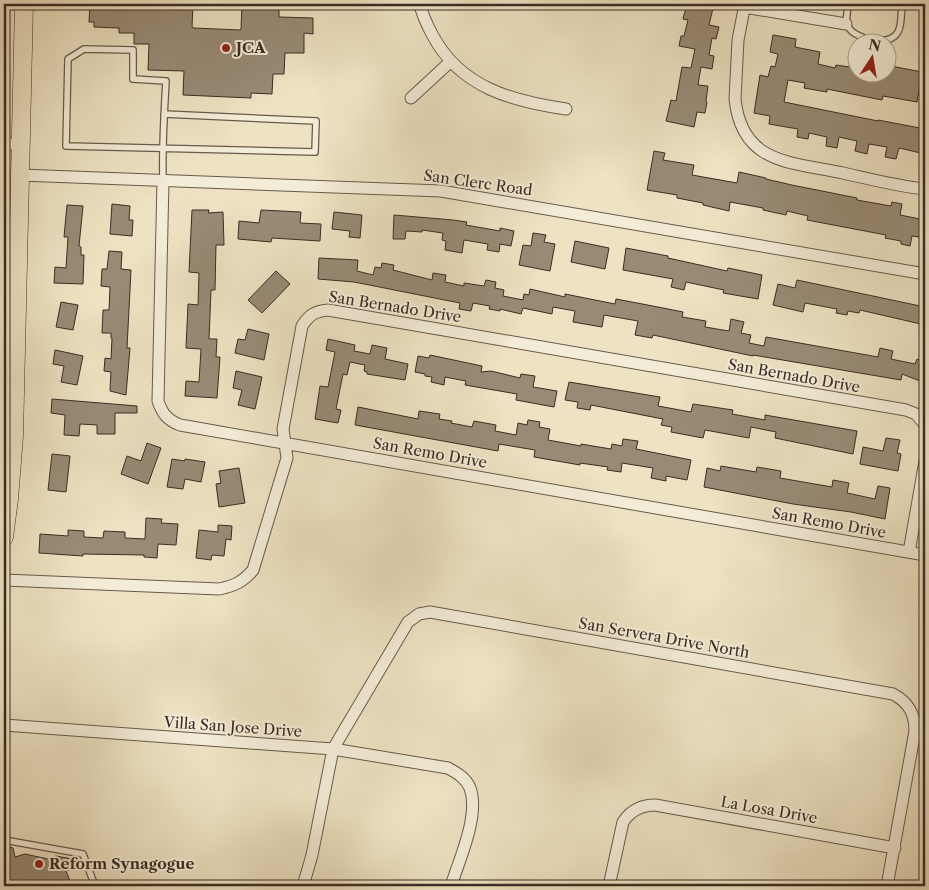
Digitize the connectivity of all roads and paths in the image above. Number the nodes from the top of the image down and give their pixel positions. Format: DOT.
graph roads {
  1 [pos="24,4"];
  2 [pos="420,4"];
  3 [pos="848,4"];
  4 [pos="902,4"];
  5 [pos="745,6"];
  6 [pos="846,24"];
  7 [pos="450,62"];
  8 [pos="411,98"];
  9 [pos="566,109"];
  10 [pos="164,114"];
  11 [pos="12,144"];
  12 [pos="163,147"];
  13 [pos="20,175"];
  14 [pos="163,181"];
  15 [pos="925,189"];
  16 [pos="925,274"];
  17 [pos="10,294"];
  18 [pos="925,425"];
  19 [pos="285,443"];
  20 [pos="925,461"];
  21 [pos="8,472"];
  22 [pos="4,537"];
  23 [pos="910,552"];
  24 [pos="925,555"];
  25 [pos="4,580"];
  26 [pos="4,725"];
  27 [pos="333,749"];
  28 [pos="4,840"];
  29 [pos="894,848"];
  30 [pos="95,886"];
  31 [pos="302,886"];
  32 [pos="451,886"];
  33 [pos="610,886"];
  34 [pos="888,886"];
  1 -- 11 [label="main road"];
  2 -- 7 [label="street"];
  3 -- 6 [label="lane"];
  4 -- 6 [label="lane"];
  5 -- 6 [label="street"];
  5 -- 15 [label="street"];
  7 -- 8 [label="street"];
  7 -- 9 [label="street"];
  10 -- 12 [label="lane"];
  10 -- 12 [label="lane"];
  10 -- 12 [label="lane"];
  11 -- 13 [label="main road"];
  12 -- 14 [label="lane"];
  13 -- 14 [label="street, San Clerc Road"];
  13 -- 17 [label="main road"];
  14 -- 16 [label="street, San Clerc Road"];
  14 -- 19 [label="street, San Remo Drive"];
  17 -- 21 [label="main road"];
  18 -- 19 [label="street, San Bernado Drive"];
  19 -- 23 [label="street, San Remo Drive"];
  19 -- 25 [label="street, San Bernado Drive"];
  20 -- 23 [label="street"];
  21 -- 22 [label="main road"];
  23 -- 24 [label="street, San Remo Drive"];
  26 -- 27 [label="street, Villa San Jose Drive"];
  27 -- 29 [label="street, San Servera Drive North"];
  27 -- 31 [label="street"];
  27 -- 32 [label="street, Villa San Jose Drive"];
  28 -- 30 [label="lane"];
  29 -- 33 [label="street, La Losa Drive"];
  29 -- 34 [label="street"];
}
